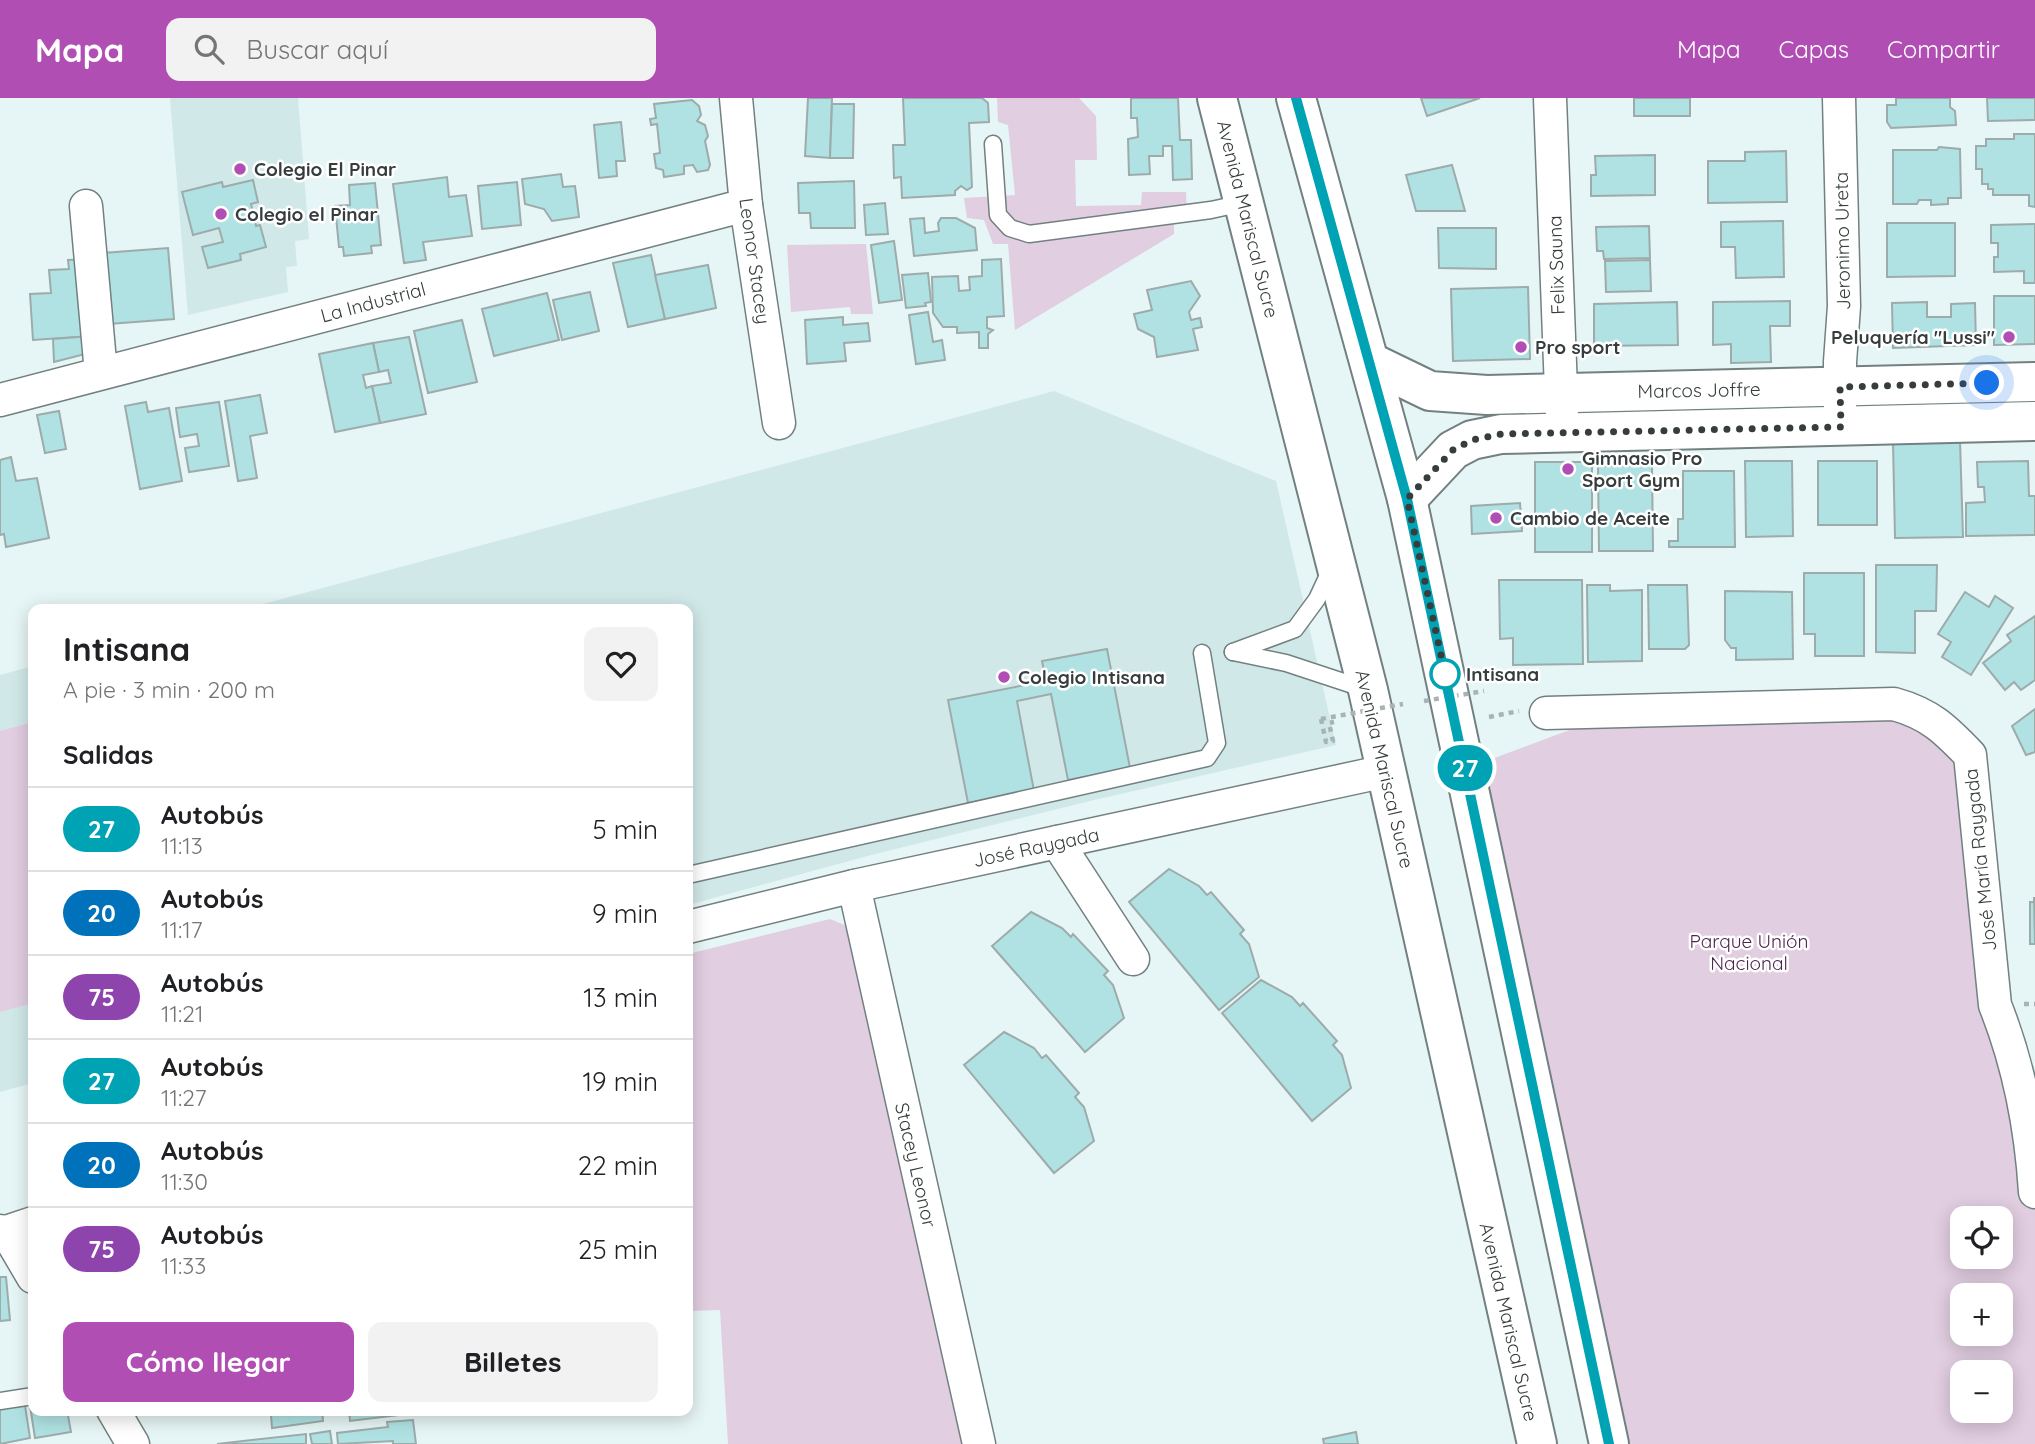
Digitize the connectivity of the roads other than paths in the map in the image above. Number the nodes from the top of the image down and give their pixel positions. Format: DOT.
graph roads {
  1 [pos="736,98"];
  2 [pos="1217,98"];
  3 [pos="1296,98"];
  4 [pos="1550,98"];
  5 [pos="1839,98"];
  6 [pos="993,144"];
  7 [pos="1243,203"];
  8 [pos="746,205"];
  9 [pos="86,206"];
  10 [pos="1370,362"];
  11 [pos="101,373"];
  12 [pos="2035,382"];
  13 [pos="1840,387"];
  14 [pos="1561,393"];
  15 [pos="0,400"];
  16 [pos="2035,421"];
  17 [pos="779,423"];
  18 [pos="1841,427"];
  19 [pos="1563,432"];
  20 [pos="1407,499"];
  21 [pos="1334,562"];
  22 [pos="1202,653"];
  23 [pos="1368,690"];
  24 [pos="1546,713"];
  25 [pos="1386,771"];
  26 [pos="1057,842"];
  27 [pos="693,874"];
  28 [pos="853,886"];
  29 [pos="693,925"];
  30 [pos="1133,959"];
  31 [pos="2035,1192"];
  32 [pos="10,1230"];
  33 [pos="28,1267"];
  34 [pos="28,1397"];
  35 [pos="0,1401"];
  36 [pos="117,1416"];
  37 [pos="133,1444"];
  38 [pos="979,1444"];
  39 [pos="1537,1444"];
  40 [pos="1609,1444"];
  1 -- 8 [label="street, Leonor Stacey"];
  2 -- 7 [label="main road, Avenida Mariscal Sucre"];
  3 -- 10 [label="main road"];
  4 -- 14 [label="street, Felix Sauna"];
  5 -- 13 [label="street, Jeronimo Ureta"];
  6 -- 7 [label="lane"];
  7 -- 21 [label="main road, Avenida Mariscal Sucre"];
  8 -- 11 [label="street, La Industrial"];
  8 -- 17 [label="street, Leonor Stacey"];
  9 -- 11 [label="street"];
  10 -- 14 [label="main road, Marcos Joffre"];
  10 -- 20 [label="main road"];
  11 -- 15 [label="street, La Industrial"];
  12 -- 13 [label="main road, Marcos Joffre"];
  13 -- 14 [label="main road, Marcos Joffre"];
  13 -- 18 [label="street, Jeronimo Ureta"];
  14 -- 19 [label="street, Felix Sauna"];
  16 -- 18 [label="main road, Marcos Joffre"];
  18 -- 19 [label="main road, Marcos Joffre"];
  19 -- 20 [label="main road, Marcos Joffre"];
  20 -- 40 [label="main road"];
  21 -- 23 [label="main road, Avenida Mariscal Sucre"];
  21 -- 23 [label="lane"];
  22 -- 27 [label="lane"];
  23 -- 25 [label="main road, Avenida Mariscal Sucre"];
  24 -- 31 [label="street, José María Raygada"];
  25 -- 26 [label="street, José Raygada"];
  25 -- 39 [label="main road, Avenida Mariscal Sucre"];
  26 -- 28 [label="street, José Raygada"];
  26 -- 30 [label="street"];
  28 -- 29 [label="street, José Raygada"];
  28 -- 38 [label="street, Stacey Leonor"];
  32 -- 33 [label="street"];
  34 -- 35 [label="lane"];
  36 -- 37 [label="street"];
}
